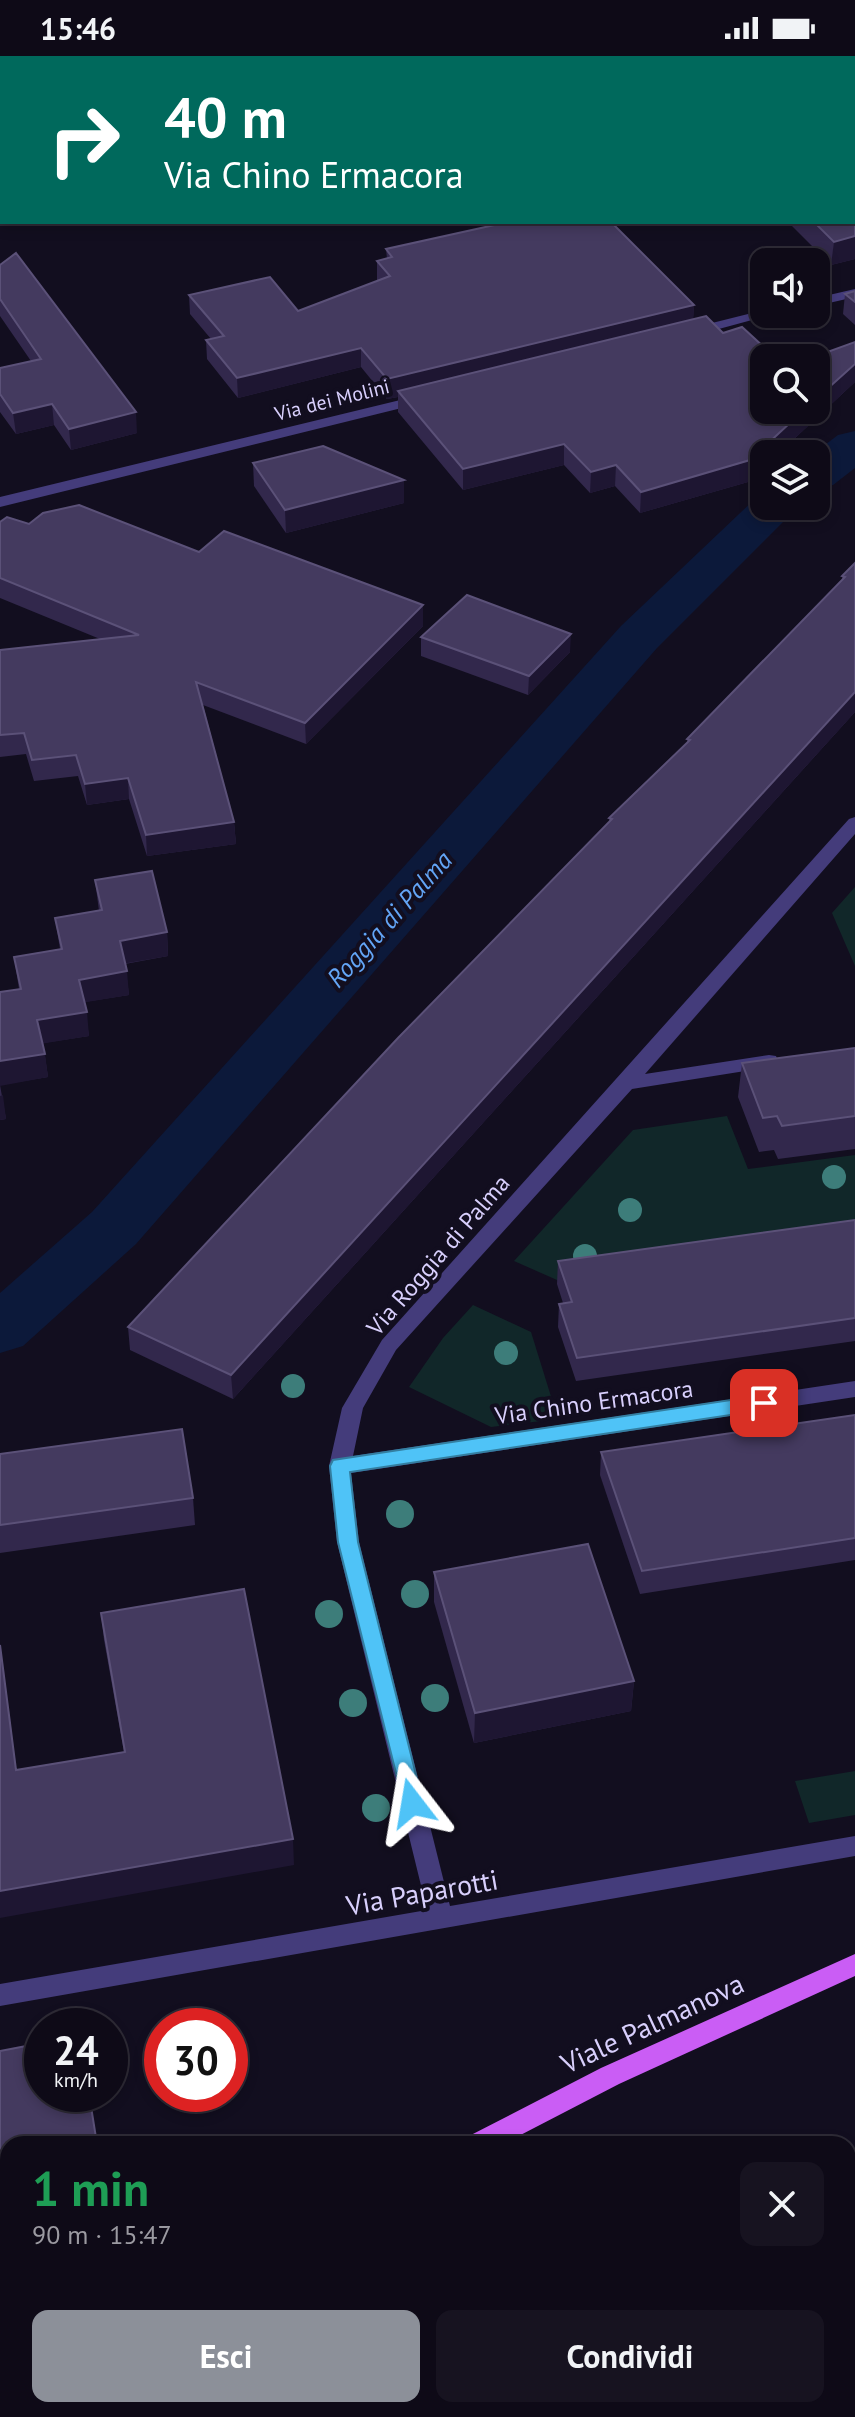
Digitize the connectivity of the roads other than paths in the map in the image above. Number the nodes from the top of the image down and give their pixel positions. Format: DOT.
graph roads {
  1 [pos="855,293"];
  2 [pos="830,299"];
  3 [pos="750,318"];
  4 [pos="675,336"];
  5 [pos="443,393"];
  6 [pos="0,502"];
  7 [pos="855,823"];
  8 [pos="794,1057"];
  9 [pos="626,1083"];
  10 [pos="855,1389"];
  11 [pos="340,1466"];
  12 [pos="855,1846"];
  13 [pos="441,1919"];
  14 [pos="855,1965"];
  15 [pos="0,1995"];
  16 [pos="494,2136"];
  1 -- 2 [label="street"];
  3 -- 4 [label="street"];
  5 -- 6 [label="street, Via dei Molini"];
  7 -- 9 [label="street, Via Roggia di Palma"];
  8 -- 9 [label="street"];
  9 -- 11 [label="street, Via Roggia di Palma"];
  10 -- 11 [label="street, Via Chino Ermacora"];
  11 -- 13 [label="street, Via Roggia di Palma"];
  12 -- 13 [label="street, Via Paparotti"];
  13 -- 15 [label="street, Via Paparotti"];
  14 -- 16 [label="main road, Viale Palmanova"];
}
